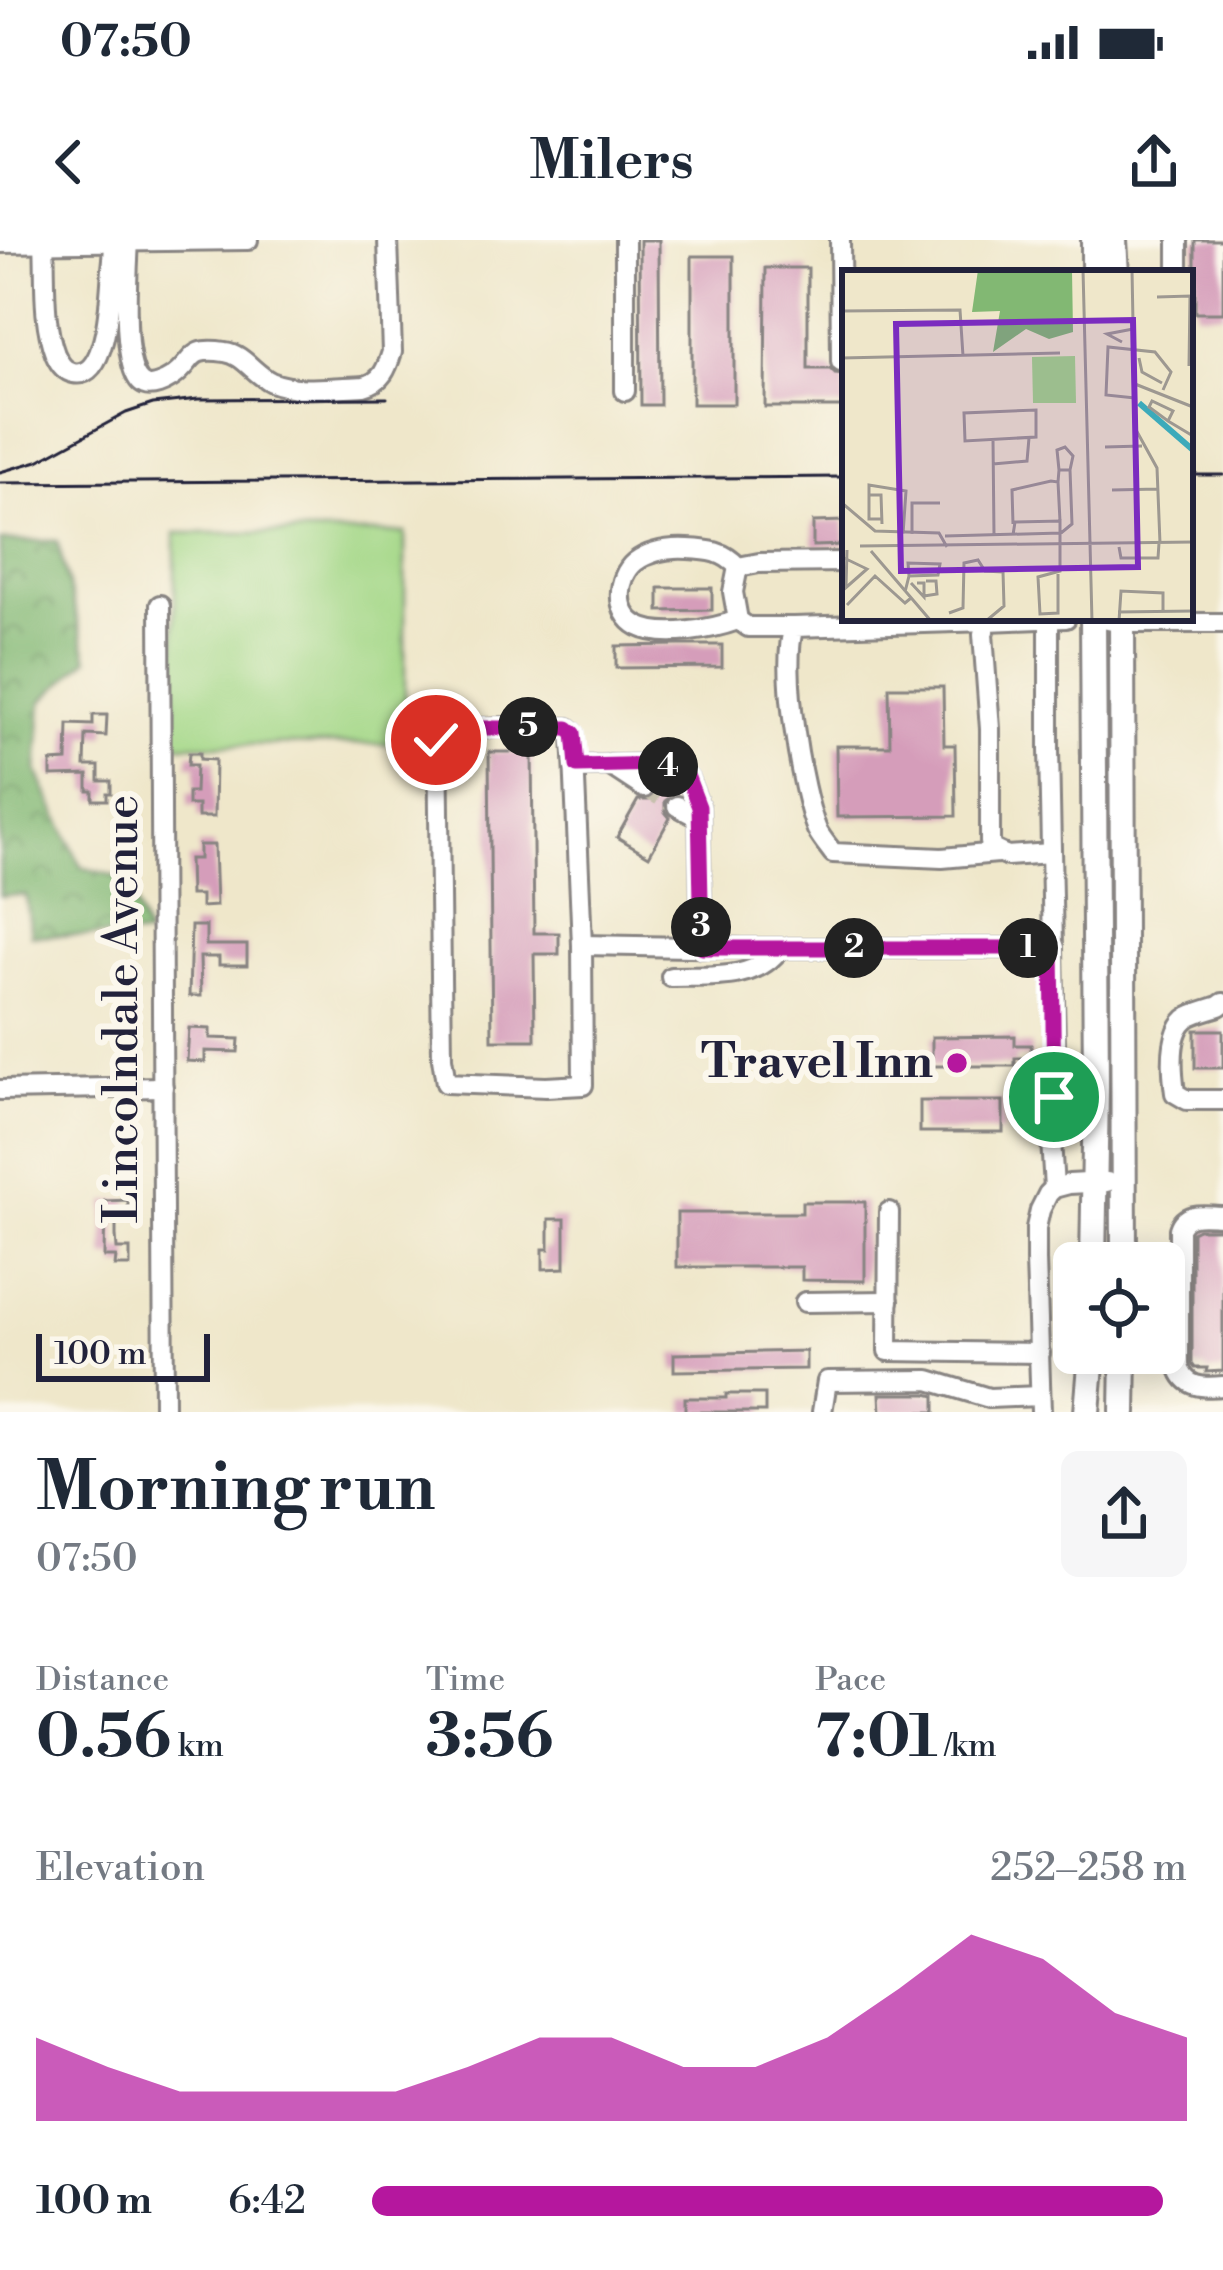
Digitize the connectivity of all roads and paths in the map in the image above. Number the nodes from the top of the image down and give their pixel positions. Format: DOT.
graph roads {
  1 [pos="248,240"];
  2 [pos="388,240"];
  3 [pos="625,240"];
  4 [pos="840,240"];
  5 [pos="1114,240"];
  6 [pos="129,241"];
  7 [pos="44,242"];
  8 [pos="114,242"];
  9 [pos="0,243"];
  10 [pos="1116,270"];
  11 [pos="841,362"];
  12 [pos="625,391"];
  13 [pos="842,562"];
  14 [pos="738,567"];
  15 [pos="160,604"];
  16 [pos="738,620"];
  17 [pos="989,621"];
  18 [pos="1049,621"];
  19 [pos="1109,621"];
  20 [pos="1109,621"];
  21 [pos="1185,621"];
  22 [pos="1223,622"];
  23 [pos="794,627"];
  24 [pos="609,765"];
  25 [pos="577,766"];
  26 [pos="644,788"];
  27 [pos="677,806"];
  28 [pos="699,818"];
  29 [pos="1052,853"];
  30 [pos="998,854"];
  31 [pos="582,945"];
  32 [pos="702,948"];
  33 [pos="780,948"];
  34 [pos="1052,948"];
  35 [pos="671,977"];
  36 [pos="1223,1003"];
  37 [pos="163,1087"];
  38 [pos="0,1090"];
  39 [pos="1223,1100"];
  40 [pos="1093,1182"];
  41 [pos="1124,1182"];
  42 [pos="1054,1189"];
  43 [pos="890,1212"];
  44 [pos="1223,1216"];
  45 [pos="1094,1242"];
  46 [pos="1124,1242"];
  47 [pos="889,1301"];
  48 [pos="805,1302"];
  49 [pos="1040,1353"];
  50 [pos="1091,1374"];
  51 [pos="1094,1374"];
  52 [pos="1124,1374"];
  53 [pos="1223,1386"];
  54 [pos="1041,1404"];
  55 [pos="989,1405"];
  56 [pos="164,1412"];
  57 [pos="822,1412"];
  58 [pos="1087,1412"];
  59 [pos="1096,1412"];
  60 [pos="1123,1412"];
  1 -- 6 [label="street"];
  2 -- 6 [label="street"];
  3 -- 12 [label="street"];
  4 -- 11 [label="street"];
  5 -- 10 [label="highway"];
  6 -- 8 [label="street"];
  7 -- 8 [label="street"];
  7 -- 8 [label="street"];
  7 -- 9 [label="street"];
  13 -- 14 [label="street"];
  14 -- 16 [label="street"];
  14 -- 16 [label="street"];
  15 -- 37 [label="street, Lincolndale Avenue"];
  16 -- 23 [label="street"];
  17 -- 23 [label="street"];
  17 -- 30 [label="street"];
  18 -- 29 [label="street"];
  19 -- 40 [label="highway"];
  20 -- 41 [label="highway"];
  21 -- 22 [label="street"];
  23 -- 30 [label="street"];
  24 -- 25 [label="street"];
  24 -- 26 [label="street"];
  24 -- 28 [label="street"];
  25 -- 31 [label="street"];
  25 -- 31 [label="street"];
  27 -- 28 [label="street"];
  28 -- 32 [label="street"];
  29 -- 30 [label="street"];
  29 -- 34 [label="street"];
  31 -- 32 [label="street"];
  32 -- 33 [label="street"];
  33 -- 34 [label="street"];
  33 -- 35 [label="street"];
  34 -- 42 [label="street"];
  36 -- 39 [label="street"];
  37 -- 38 [label="street"];
  37 -- 56 [label="street, Lincolndale Avenue"];
  40 -- 41 [label="street"];
  40 -- 42 [label="street"];
  40 -- 45 [label="highway"];
  41 -- 46 [label="highway"];
  42 -- 49 [label="street"];
  43 -- 47 [label="street"];
  44 -- 53 [label="street"];
  47 -- 48 [label="street"];
  47 -- 49 [label="street"];
  49 -- 54 [label="street"];
  50 -- 58 [label="highway"];
  51 -- 59 [label="highway"];
  52 -- 60 [label="highway"];
  54 -- 55 [label="street"];
  55 -- 57 [label="street"];
}
